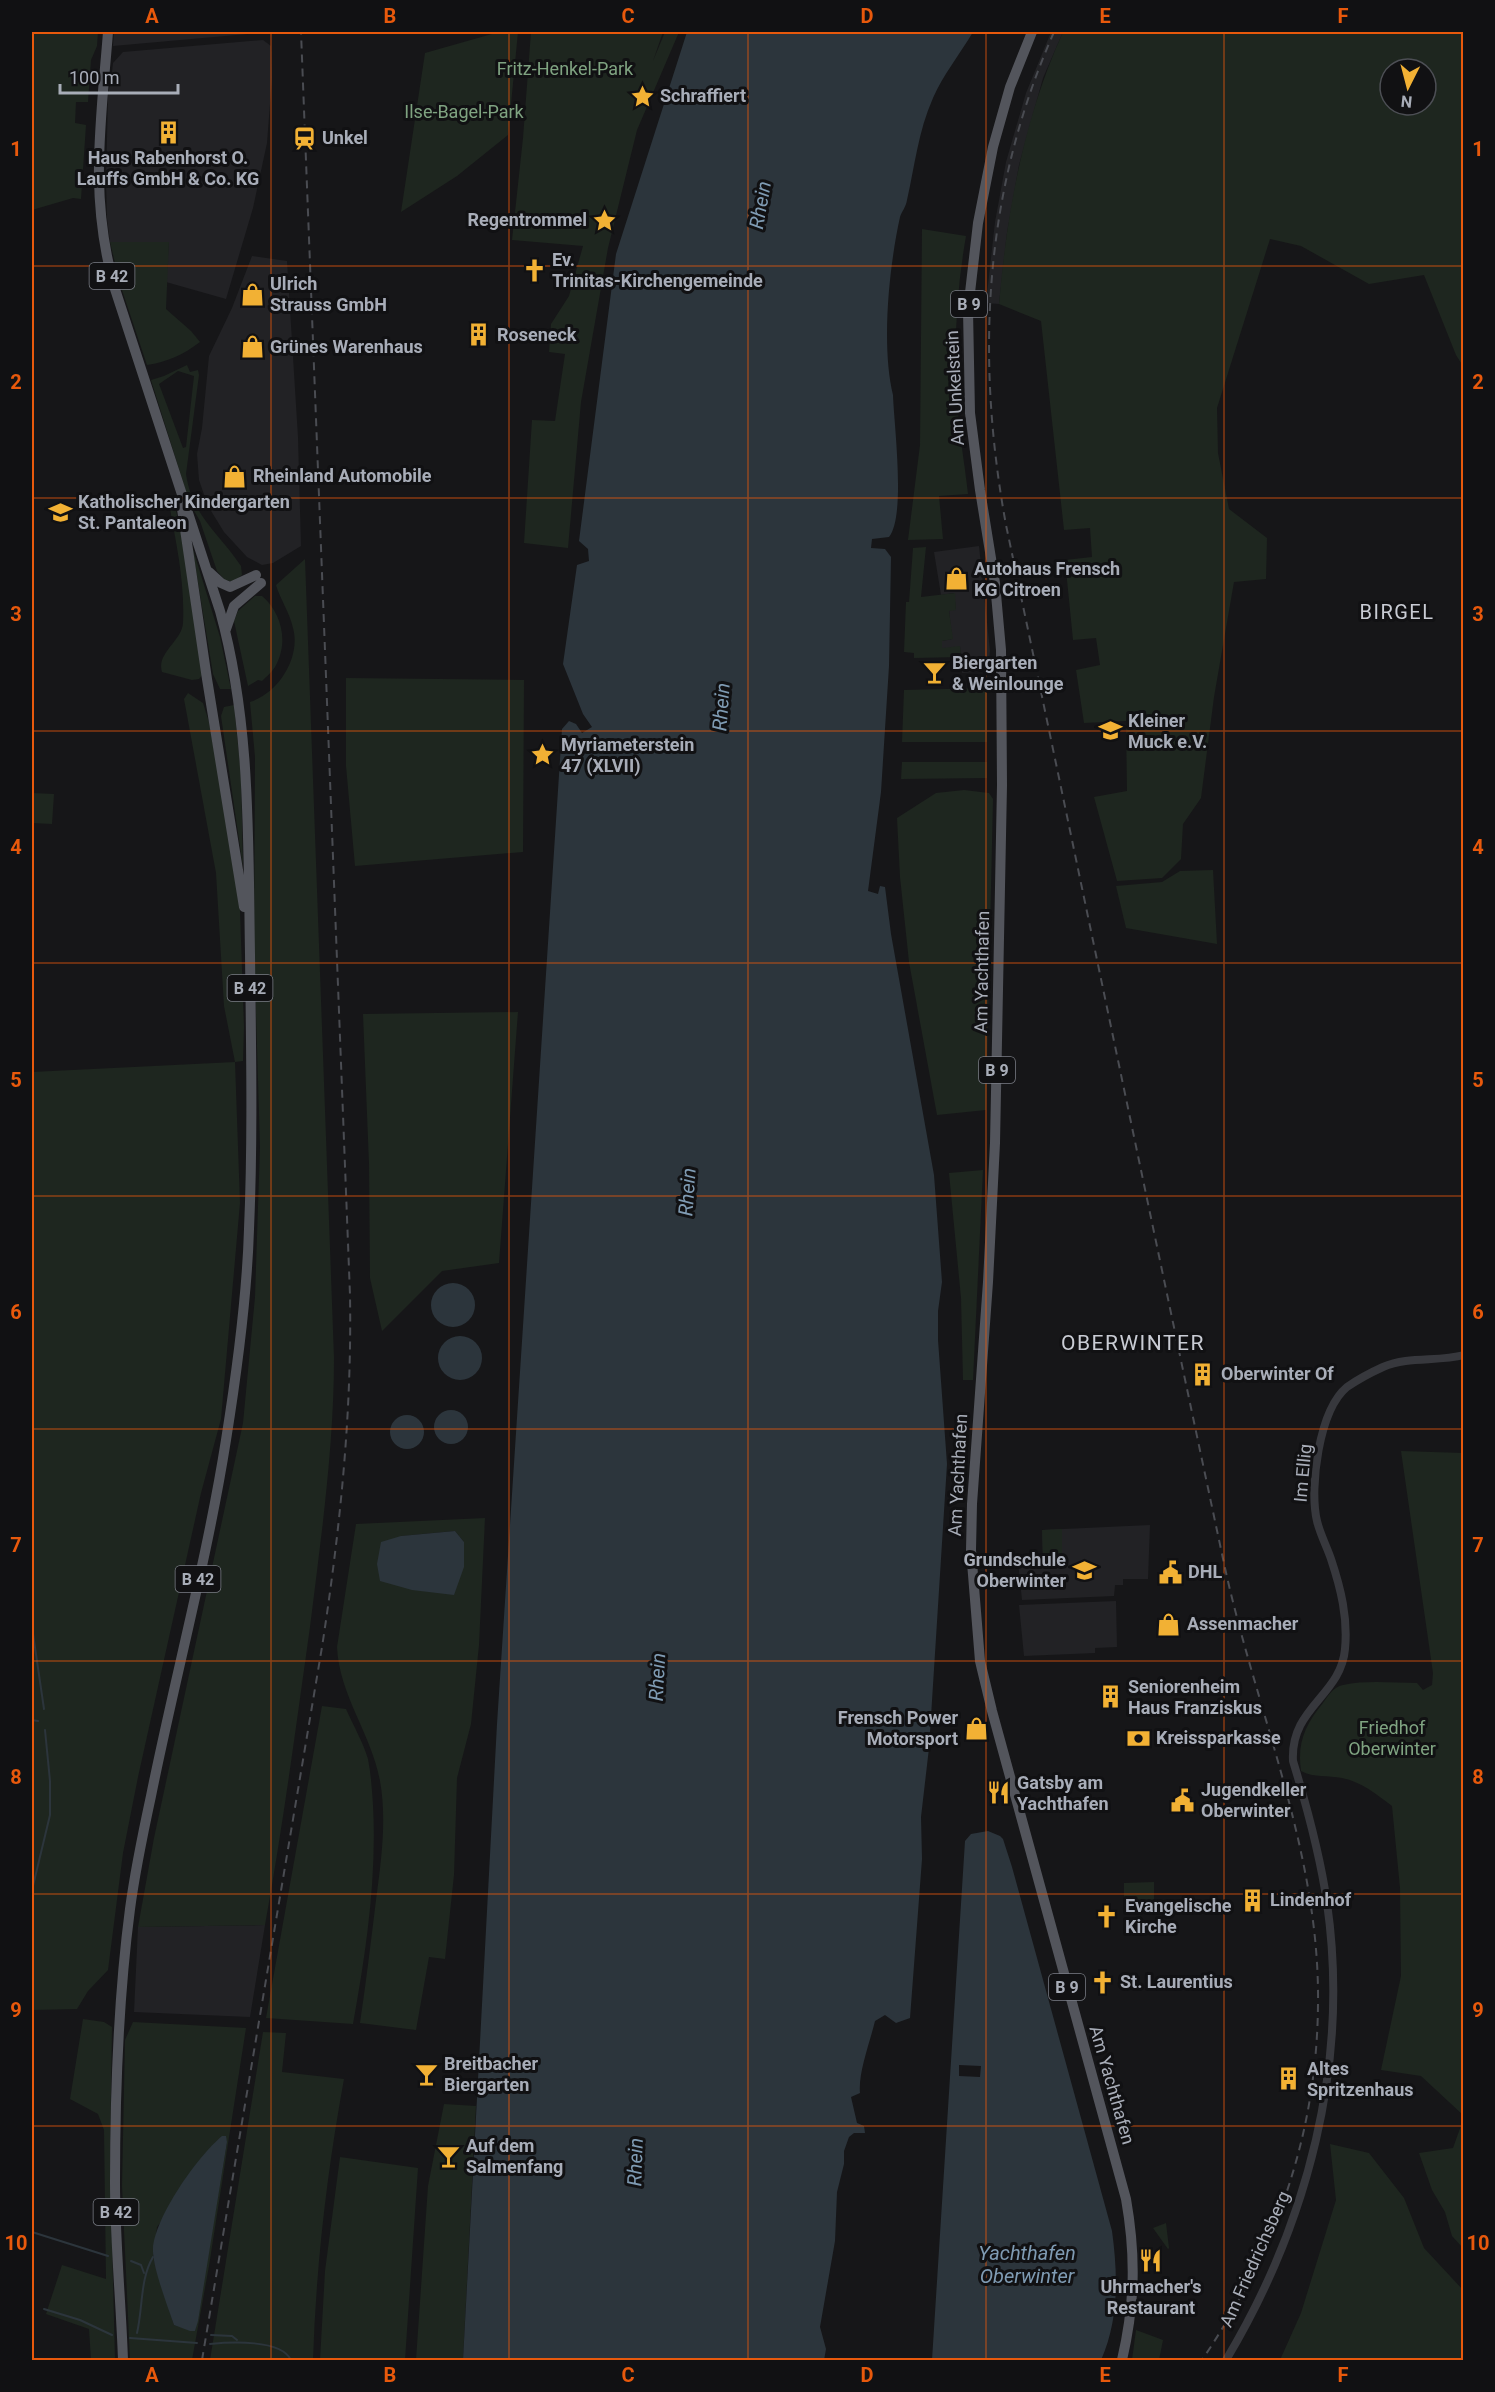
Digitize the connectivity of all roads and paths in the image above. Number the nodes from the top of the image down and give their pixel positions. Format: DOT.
graph roads {
  1 [pos="108,32"];
  2 [pos="1032,32"];
  3 [pos="181,490"];
  4 [pos="207,570"];
  5 [pos="226,632"];
  6 [pos="1002,714"];
  7 [pos="249,918"];
  8 [pos="1464,1355"];
  9 [pos="1332,1684"];
  10 [pos="123,2361"];
  11 [pos="1122,2361"];
  12 [pos="1226,2361"];
  1 -- 3 [label="main road, B 42"];
  2 -- 6 [label="main road, Am Unkelstein / B 9"];
  3 -- 4 [label="main road, B 42"];
  3 -- 7 [label="main road"];
  4 -- 5 [label="main road, B 42"];
  4 -- 5 [label="main road"];
  5 -- 7 [label="main road, B 42"];
  6 -- 11 [label="main road, Am Yachthafen / B 9"];
  7 -- 10 [label="main road, B 42"];
  8 -- 9 [label="street, Im Ellig"];
  9 -- 12 [label="street, Am Friedrichsberg"];
}
